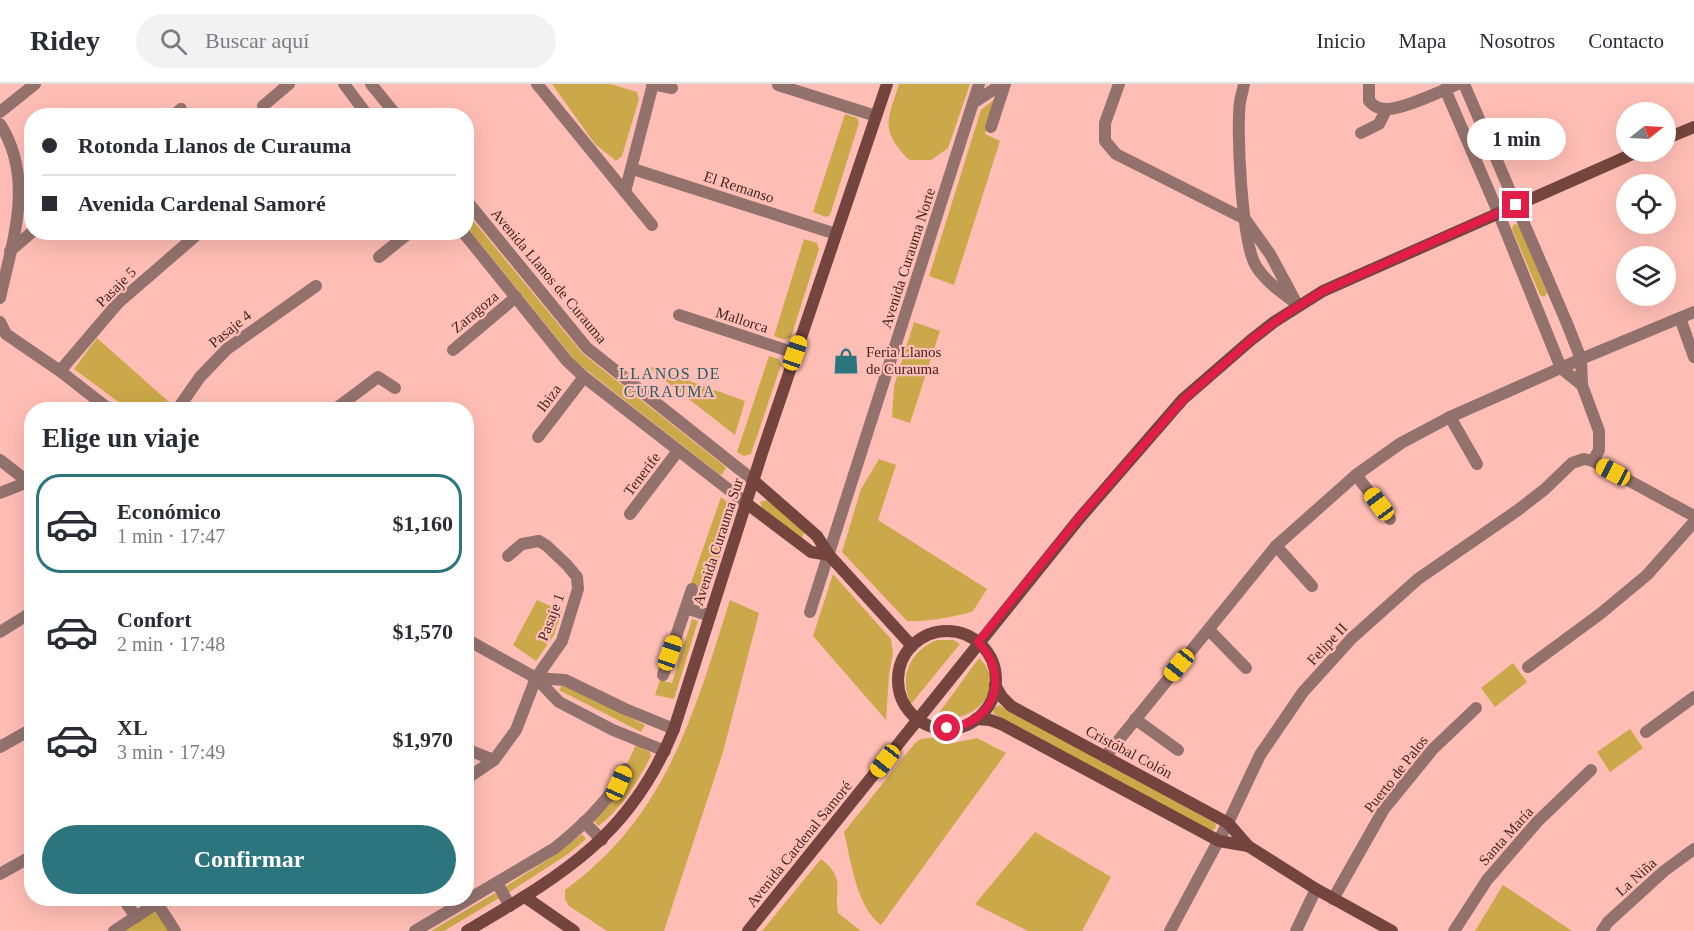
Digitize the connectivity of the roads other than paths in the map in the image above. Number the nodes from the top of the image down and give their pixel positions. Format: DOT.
graph roads {
  1 [pos="35,84"];
  2 [pos="289,84"];
  3 [pos="344,84"];
  4 [pos="371,84"];
  5 [pos="537,84"];
  6 [pos="653,84"];
  7 [pos="886,84"];
  8 [pos="979,84"];
  9 [pos="1003,84"];
  10 [pos="1119,84"];
  11 [pos="1244,84"];
  12 [pos="1369,84"];
  13 [pos="1458,84"];
  14 [pos="1464,84"];
  15 [pos="778,85"];
  16 [pos="672,88"];
  17 [pos="1445,89"];
  18 [pos="973,103"];
  19 [pos="263,106"];
  20 [pos="362,108"];
  21 [pos="390,108"];
  22 [pos="1386,110"];
  23 [pos="0,112"];
  24 [pos="876,116"];
  25 [pos="0,124"];
  26 [pos="991,127"];
  27 [pos="1694,127"];
  28 [pos="1361,133"];
  29 [pos="1676,134"];
  30 [pos="1616,161"];
  31 [pos="633,169"];
  32 [pos="625,192"];
  33 [pos="1516,205"];
  34 [pos="474,210"];
  35 [pos="1498,212"];
  36 [pos="1245,219"];
  37 [pos="652,225"];
  38 [pos="836,234"];
  39 [pos="24,239"];
  40 [pos="191,240"];
  41 [pos="400,240"];
  42 [pos="470,240"];
  43 [pos="10,251"];
  44 [pos="379,257"];
  45 [pos="316,286"];
  46 [pos="516,297"];
  47 [pos="0,298"];
  48 [pos="1298,306"];
  49 [pos="1694,312"];
  50 [pos="679,315"];
  51 [pos="1680,318"];
  52 [pos="3,328"];
  53 [pos="453,350"];
  54 [pos="795,353"];
  55 [pos="1694,357"];
  56 [pos="1581,359"];
  57 [pos="1561,368"];
  58 [pos="60,371"];
  59 [pos="584,377"];
  60 [pos="1582,385"];
  61 [pos="396,388"];
  62 [pos="100,402"];
  63 [pos="183,402"];
  64 [pos="345,402"];
  65 [pos="1450,417"];
  66 [pos="538,437"];
  67 [pos="678,451"];
  68 [pos="0,460"];
  69 [pos="1593,461"];
  70 [pos="1477,464"];
  71 [pos="1356,475"];
  72 [pos="24,478"];
  73 [pos="753,480"];
  74 [pos="24,485"];
  75 [pos="0,493"];
  76 [pos="746,503"];
  77 [pos="630,514"];
  78 [pos="1694,516"];
  79 [pos="1390,519"];
  80 [pos="1694,522"];
  81 [pos="1276,546"];
  82 [pos="508,555"];
  83 [pos="829,555"];
  84 [pos="1312,586"];
  85 [pos="692,589"];
  86 [pos="686,608"];
  87 [pos="810,612"];
  88 [pos="710,616"];
  89 [pos="24,617"];
  90 [pos="1209,630"];
  91 [pos="0,632"];
  92 [pos="978,642"];
  93 [pos="474,643"];
  94 [pos="912,646"];
  95 [pos="1528,667"];
  96 [pos="1246,668"];
  97 [pos="663,675"];
  98 [pos="536,678"];
  99 [pos="995,685"];
  100 [pos="1694,697"];
  101 [pos="1476,708"];
  102 [pos="918,719"];
  103 [pos="976,719"];
  104 [pos="1135,719"];
  105 [pos="674,729"];
  106 [pos="1646,732"];
  107 [pos="24,734"];
  108 [pos="0,747"];
  109 [pos="1178,750"];
  110 [pos="665,751"];
  111 [pos="474,752"];
  112 [pos="1105,757"];
  113 [pos="494,760"];
  114 [pos="625,769"];
  115 [pos="1591,770"];
  116 [pos="474,774"];
  117 [pos="584,822"];
  118 [pos="1228,823"];
  119 [pos="602,840"];
  120 [pos="1219,841"];
  121 [pos="1248,846"];
  122 [pos="1694,849"];
  123 [pos="24,860"];
  124 [pos="0,874"];
  125 [pos="497,884"];
  126 [pos="1316,889"];
  127 [pos="474,897"];
  128 [pos="525,897"];
  129 [pos="1334,899"];
  130 [pos="128,906"];
  131 [pos="152,906"];
  132 [pos="162,906"];
  133 [pos="459,906"];
  134 [pos="510,906"];
  135 [pos="136,917"];
  136 [pos="114,931"];
  137 [pos="175,931"];
  138 [pos="415,931"];
  139 [pos="467,931"];
  140 [pos="574,931"];
  141 [pos="748,931"];
  142 [pos="1170,931"];
  143 [pos="1296,931"];
  144 [pos="1392,931"];
  145 [pos="1454,931"];
  146 [pos="1602,931"];
  1 -- 23 [label="street"];
  2 -- 19 [label="street"];
  3 -- 20 [label="street"];
  4 -- 21 [label="street"];
  5 -- 32 [label="street"];
  6 -- 16 [label="street"];
  6 -- 31 [label="street"];
  7 -- 24 [label="street, Avenida Curauma Sur"];
  8 -- 18 [label="street, Avenida Curauma Norte"];
  9 -- 18 [label="street"];
  9 -- 26 [label="street"];
  10 -- 36 [label="street"];
  11 -- 36 [label="street"];
  12 -- 22 [label="street"];
  13 -- 17 [label="street"];
  14 -- 33 [label="street"];
  15 -- 24 [label="street"];
  17 -- 22 [label="street"];
  17 -- 35 [label="street"];
  18 -- 83 [label="street, Avenida Curauma Norte"];
  22 -- 28 [label="street"];
  24 -- 38 [label="street, Avenida Curauma Sur"];
  25 -- 43 [label="street"];
  27 -- 29 [label="street"];
  30 -- 33 [label="street, Avenida Cardenal Samoré"];
  31 -- 32 [label="street"];
  31 -- 38 [label="street, El Remanso"];
  32 -- 37 [label="street"];
  33 -- 35 [label="street, Avenida Cardenal Samoré"];
  33 -- 56 [label="street"];
  34 -- 73 [label="street, Avenida Llanos de Curauma"];
  35 -- 48 [label="street, Avenida Cardenal Samoré"];
  35 -- 57 [label="street"];
  36 -- 48 [label="street"];
  36 -- 48 [label="street"];
  38 -- 54 [label="street, Avenida Curauma Sur"];
  39 -- 43 [label="street"];
  40 -- 58 [label="street, Pasaje 5"];
  41 -- 44 [label="street"];
  42 -- 46 [label="street, Avenida Llanos de Curauma"];
  43 -- 47 [label="street"];
  45 -- 63 [label="street, Pasaje 4"];
  46 -- 53 [label="street, Zaragoza"];
  46 -- 59 [label="street, Avenida Llanos de Curauma"];
  48 -- 92 [label="street, Avenida Cardenal Samoré"];
  49 -- 51 [label="street"];
  50 -- 54 [label="street, Mallorca"];
  51 -- 55 [label="street"];
  51 -- 56 [label="street"];
  52 -- 58 [label="street"];
  54 -- 73 [label="street, Avenida Curauma Sur"];
  56 -- 57 [label="street"];
  56 -- 60 [label="street"];
  57 -- 60 [label="street"];
  57 -- 65 [label="street"];
  58 -- 62 [label="street"];
  59 -- 66 [label="street, Ibiza"];
  59 -- 67 [label="street, Avenida Llanos de Curauma"];
  60 -- 69 [label="street"];
  61 -- 64 [label="street"];
  65 -- 70 [label="street"];
  65 -- 71 [label="street"];
  67 -- 76 [label="street, Avenida Llanos de Curauma"];
  67 -- 77 [label="street, Tenerife"];
  68 -- 72 [label="street"];
  69 -- 78 [label="street"];
  69 -- 118 [label="street, Felipe II"];
  71 -- 79 [label="street"];
  71 -- 81 [label="street"];
  73 -- 76 [label="street, Avenida Curauma Sur"];
  73 -- 83 [label="street, Avenida Llanos de Curauma"];
  74 -- 75 [label="street"];
  76 -- 83 [label="street, Avenida Llanos de Curauma"];
  76 -- 88 [label="street, Avenida Curauma Sur"];
  80 -- 95 [label="street"];
  81 -- 84 [label="street"];
  81 -- 90 [label="street"];
  82 -- 98 [label="street, Pasaje 1"];
  83 -- 87 [label="street, Avenida Curauma Norte"];
  83 -- 94 [label="street, Avenida Llanos de Curauma"];
  85 -- 86 [label="street"];
  86 -- 88 [label="street"];
  86 -- 97 [label="street"];
  88 -- 105 [label="street, Avenida Curauma Sur"];
  89 -- 91 [label="street"];
  90 -- 96 [label="street"];
  90 -- 104 [label="street"];
  92 -- 94 [label="street"];
  92 -- 99 [label="street"];
  92 -- 102 [label="street, Avenida Cardenal Samoré"];
  93 -- 98 [label="street"];
  94 -- 102 [label="street"];
  98 -- 105 [label="street"];
  98 -- 110 [label="street"];
  98 -- 113 [label="street"];
  99 -- 103 [label="street"];
  99 -- 112 [label="street, Cristóbal Colón"];
  100 -- 106 [label="street"];
  101 -- 129 [label="street, Puerto de Palos"];
  102 -- 103 [label="street"];
  102 -- 141 [label="street, Avenida Cardenal Samoré"];
  103 -- 120 [label="street, Cristóbal Colón"];
  104 -- 109 [label="street"];
  104 -- 112 [label="street"];
  105 -- 110 [label="street, Avenida Curauma Sur"];
  107 -- 108 [label="street"];
  110 -- 119 [label="street, Avenida Curauma Sur"];
  111 -- 113 [label="street"];
  112 -- 118 [label="street, Cristóbal Colón"];
  113 -- 116 [label="street"];
  114 -- 117 [label="street"];
  115 -- 145 [label="street, Santa María"];
  117 -- 119 [label="street"];
  117 -- 125 [label="street"];
  118 -- 120 [label="street, Felipe II"];
  118 -- 121 [label="street, Cristóbal Colón"];
  119 -- 128 [label="street, Avenida Curauma Sur"];
  120 -- 121 [label="street, Cristóbal Colón"];
  120 -- 142 [label="street, Felipe II"];
  121 -- 126 [label="street, Cristóbal Colón"];
  122 -- 146 [label="street, La Niña"];
  123 -- 124 [label="street"];
  125 -- 127 [label="street"];
  125 -- 134 [label="street"];
  126 -- 129 [label="street, Cristóbal Colón"];
  126 -- 143 [label="street"];
  128 -- 134 [label="street, Avenida Curauma Sur"];
  128 -- 140 [label="street"];
  129 -- 144 [label="street, Cristóbal Colón"];
  130 -- 135 [label="street"];
  131 -- 135 [label="street"];
  132 -- 137 [label="street"];
  133 -- 138 [label="street"];
  134 -- 139 [label="street, Avenida Curauma Sur"];
  135 -- 136 [label="street"];
}
